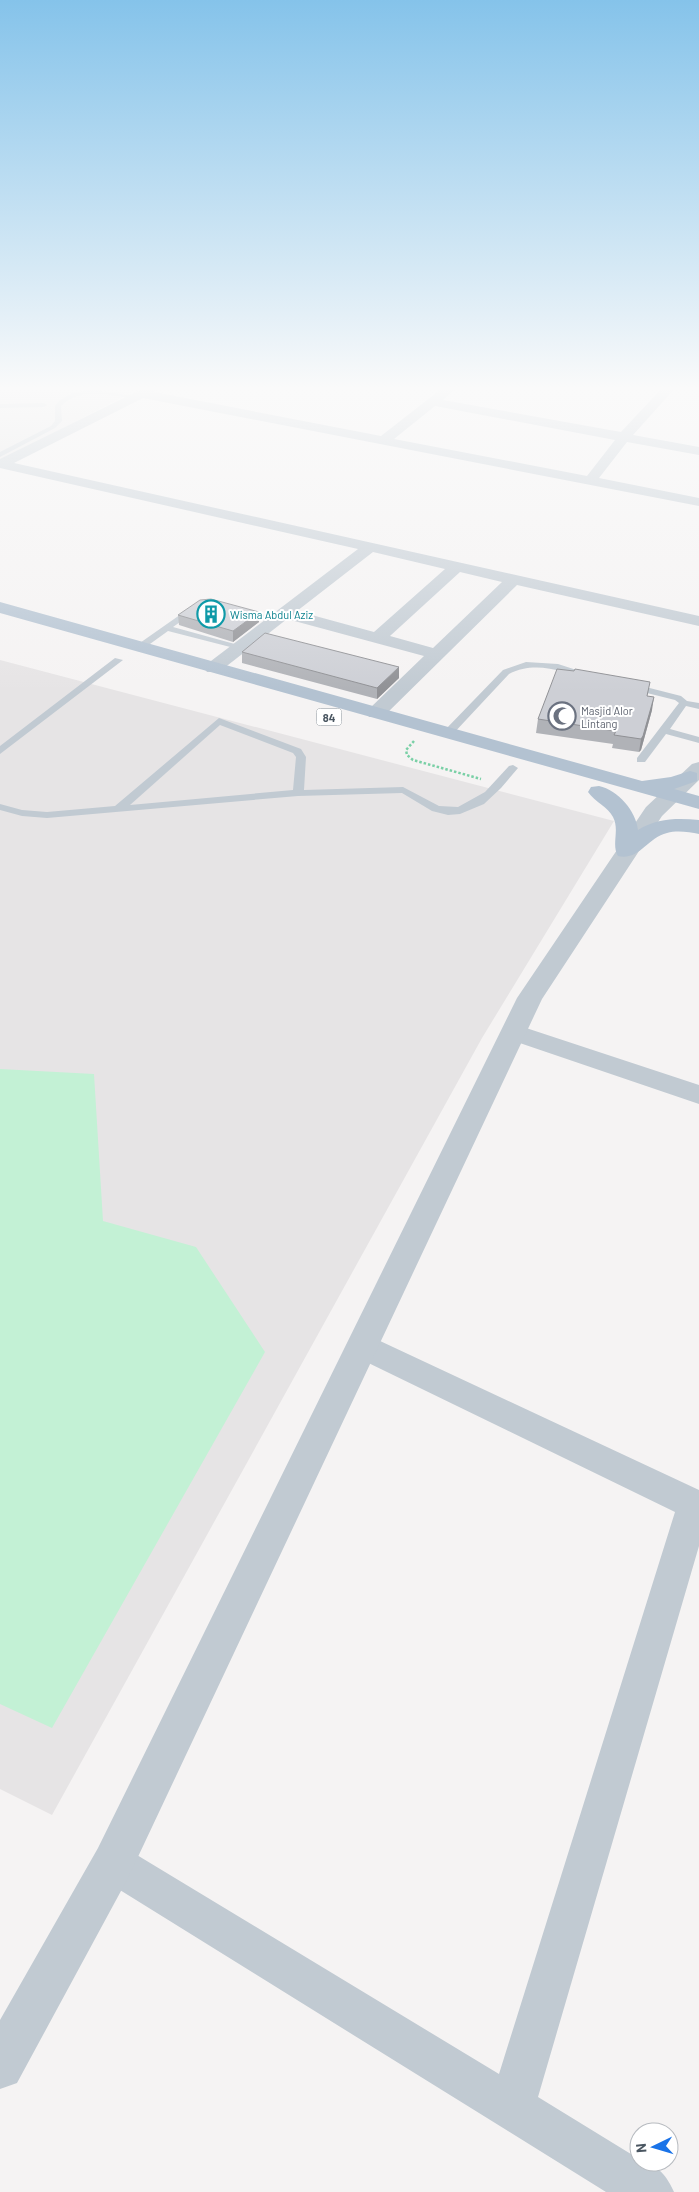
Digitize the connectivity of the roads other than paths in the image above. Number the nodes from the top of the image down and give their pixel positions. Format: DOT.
graph roads {
  1 [pos="117,488"];
  2 [pos="628,488"];
  3 [pos="699,502"];
  4 [pos="370,547"];
  5 [pos="457,566"];
  6 [pos="514,580"];
  7 [pos="203,604"];
  8 [pos="0,607"];
  9 [pos="230,609"];
  10 [pos="279,617"];
  11 [pos="699,621"];
  12 [pos="0,624"];
  13 [pos="166,628"];
  14 [pos="377,638"];
  15 [pos="140,647"];
  16 [pos="239,648"];
  17 [pos="437,654"];
  18 [pos="118,660"];
  19 [pos="213,668"];
  20 [pos="603,679"];
  21 [pos="621,684"];
  22 [pos="684,703"];
  23 [pos="699,706"];
  24 [pos="376,713"];
  25 [pos="663,730"];
  26 [pos="448,733"];
  27 [pos="699,740"];
  28 [pos="0,751"];
  29 [pos="641,760"];
  30 [pos="513,768"];
  31 [pos="695,773"];
  32 [pos="631,784"];
  33 [pos="599,792"];
  34 [pos="298,793"];
  35 [pos="665,802"];
  36 [pos="699,803"];
  37 [pos="0,807"];
  38 [pos="118,809"];
  39 [pos="699,820"];
  40 [pos="699,826"];
  41 [pos="626,851"];
  42 [pos="514,1032"];
  43 [pos="699,1095"];
  44 [pos="363,1346"];
  45 [pos="697,1506"];
  46 [pos="113,1863"];
  47 [pos="0,2066"];
  48 [pos="512,2107"];
  49 [pos="650,2192"];
  1 -- 4 [label="street"];
  2 -- 3 [label="street"];
  4 -- 5 [label="street"];
  4 -- 10 [label="street"];
  5 -- 6 [label="street"];
  5 -- 14 [label="street"];
  6 -- 11 [label="street"];
  6 -- 17 [label="street"];
  7 -- 13 [label="lane"];
  8 -- 15 [label="main road, 84"];
  9 -- 10 [label="lane"];
  10 -- 14 [label="street"];
  10 -- 16 [label="street"];
  12 -- 18 [label="main road, 84"];
  13 -- 15 [label="lane"];
  13 -- 16 [label="lane"];
  14 -- 17 [label="street"];
  15 -- 19 [label="main road, 84"];
  16 -- 19 [label="street"];
  17 -- 24 [label="street"];
  18 -- 28 [label="lane"];
  18 -- 30 [label="main road, 84"];
  19 -- 24 [label="main road, 84"];
  20 -- 26 [label="lane"];
  21 -- 22 [label="lane"];
  22 -- 23 [label="lane"];
  22 -- 25 [label="lane"];
  24 -- 26 [label="main road, 84"];
  25 -- 27 [label="lane"];
  25 -- 29 [label="lane"];
  26 -- 32 [label="main road, 84"];
  30 -- 33 [label="main road, 84"];
  30 -- 34 [label="lane"];
  31 -- 32 [label="main road"];
  31 -- 35 [label="street"];
  32 -- 35 [label="main road, 84"];
  33 -- 35 [label="main road, 84"];
  33 -- 41 [label="main road"];
  34 -- 38 [label="lane"];
  34 -- 38 [label="lane"];
  35 -- 36 [label="main road, 84"];
  35 -- 39 [label="main road, 84"];
  35 -- 41 [label="street"];
  37 -- 38 [label="lane"];
  40 -- 41 [label="main road"];
  41 -- 42 [label="street"];
  42 -- 43 [label="street"];
  42 -- 44 [label="street"];
  44 -- 45 [label="street"];
  44 -- 46 [label="street"];
  45 -- 48 [label="street"];
  46 -- 47 [label="street"];
  46 -- 48 [label="street"];
  48 -- 49 [label="street"];
}
